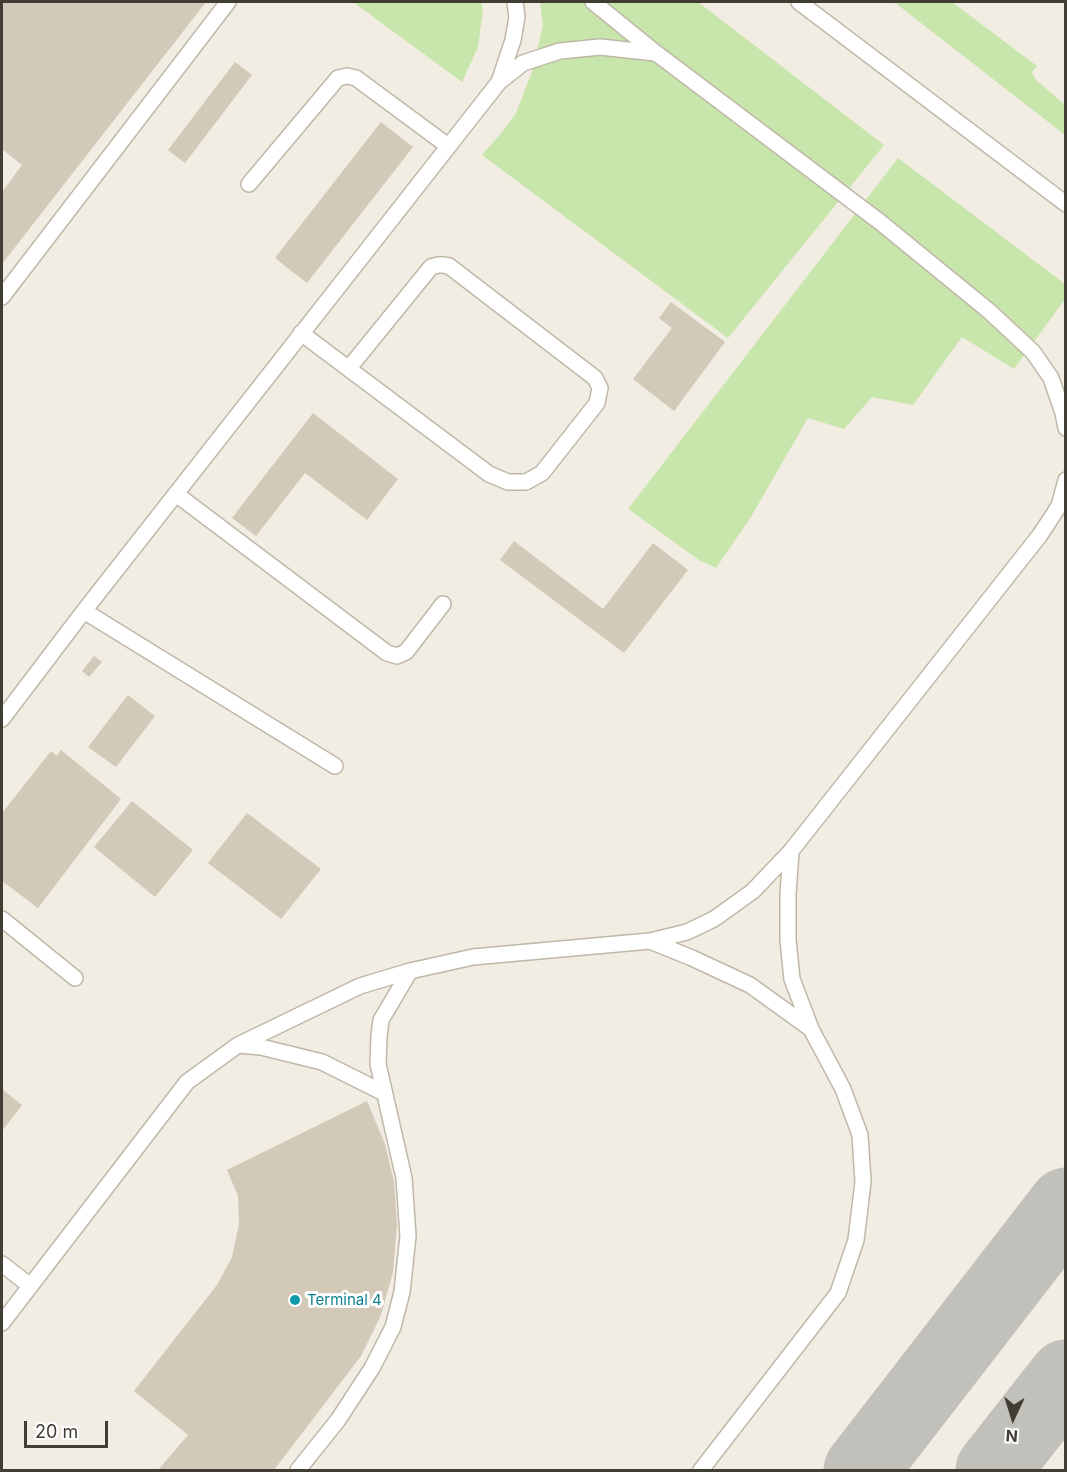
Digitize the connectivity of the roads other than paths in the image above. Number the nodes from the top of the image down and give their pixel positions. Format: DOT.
graph roads {
  1 [pos="228,2"];
  2 [pos="514,2"];
  3 [pos="592,2"];
  4 [pos="799,2"];
  5 [pos="656,53"];
  6 [pos="499,82"];
  7 [pos="448,146"];
  8 [pos="249,184"];
  9 [pos="1065,204"];
  10 [pos="2,297"];
  11 [pos="301,333"];
  12 [pos="349,368"];
  13 [pos="1065,428"];
  14 [pos="1065,480"];
  15 [pos="176,495"];
  16 [pos="443,604"];
  17 [pos="84,611"];
  18 [pos="2,719"];
  19 [pos="335,766"];
  20 [pos="791,851"];
  21 [pos="2,920"];
  22 [pos="650,941"];
  23 [pos="410,971"];
  24 [pos="75,978"];
  25 [pos="811,1029"];
  26 [pos="238,1045"];
  27 [pos="384,1092"];
  28 [pos="2,1264"];
  29 [pos="29,1286"];
  30 [pos="2,1323"];
  31 [pos="298,1470"];
  32 [pos="701,1470"];
  1 -- 10 [label="lane"];
  2 -- 6 [label="lane"];
  3 -- 5 [label="lane"];
  4 -- 9 [label="lane"];
  5 -- 6 [label="lane"];
  5 -- 13 [label="lane"];
  6 -- 7 [label="lane"];
  7 -- 8 [label="lane"];
  7 -- 11 [label="lane"];
  11 -- 12 [label="lane"];
  11 -- 15 [label="lane"];
  12 -- 12 [label="lane"];
  14 -- 20 [label="lane"];
  15 -- 16 [label="lane"];
  15 -- 17 [label="lane"];
  17 -- 18 [label="lane"];
  17 -- 19 [label="lane"];
  20 -- 22 [label="lane"];
  20 -- 25 [label="lane"];
  21 -- 24 [label="lane"];
  22 -- 23 [label="lane"];
  22 -- 25 [label="lane"];
  23 -- 26 [label="lane"];
  23 -- 27 [label="lane"];
  25 -- 32 [label="lane"];
  26 -- 27 [label="lane"];
  26 -- 29 [label="lane"];
  27 -- 31 [label="lane"];
  28 -- 29 [label="lane"];
  29 -- 30 [label="lane"];
}
